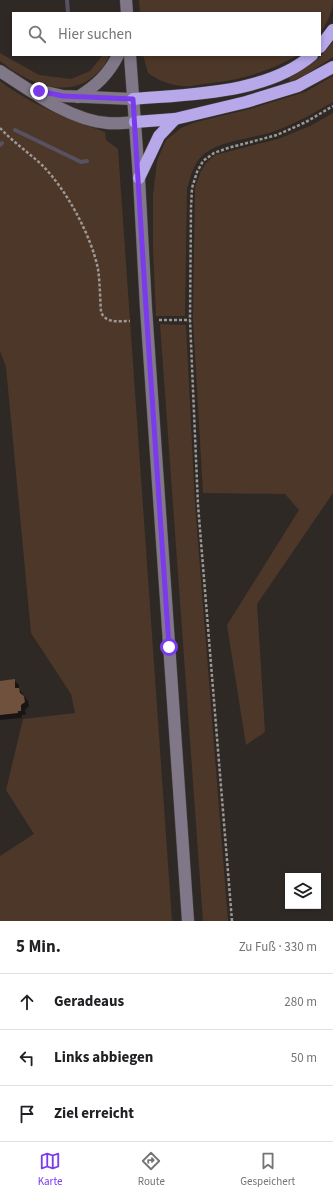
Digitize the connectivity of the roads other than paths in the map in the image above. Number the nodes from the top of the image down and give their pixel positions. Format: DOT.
graph roads {
  1 [pos="126,0"];
  2 [pos="127,12"];
  3 [pos="333,30"];
  4 [pos="321,46"];
  5 [pos="117,56"];
  6 [pos="130,56"];
  7 [pos="311,56"];
  8 [pos="333,67"];
  9 [pos="0,71"];
  10 [pos="27,88"];
  11 [pos="78,97"];
  12 [pos="133,99"];
  13 [pos="175,119"];
  14 [pos="135,122"];
  15 [pos="139,178"];
  16 [pos="188,921"];
  1 -- 2 [label="main road"];
  3 -- 4 [label="highway"];
  5 -- 11 [label="main road"];
  6 -- 12 [label="main road"];
  7 -- 12 [label="highway"];
  8 -- 13 [label="highway"];
  9 -- 10 [label="main road"];
  10 -- 11 [label="main road"];
  10 -- 14 [label="main road"];
  11 -- 12 [label="main road"];
  12 -- 14 [label="main road"];
  13 -- 14 [label="highway"];
  13 -- 15 [label="highway"];
  14 -- 15 [label="main road"];
  15 -- 16 [label="main road"];
}
